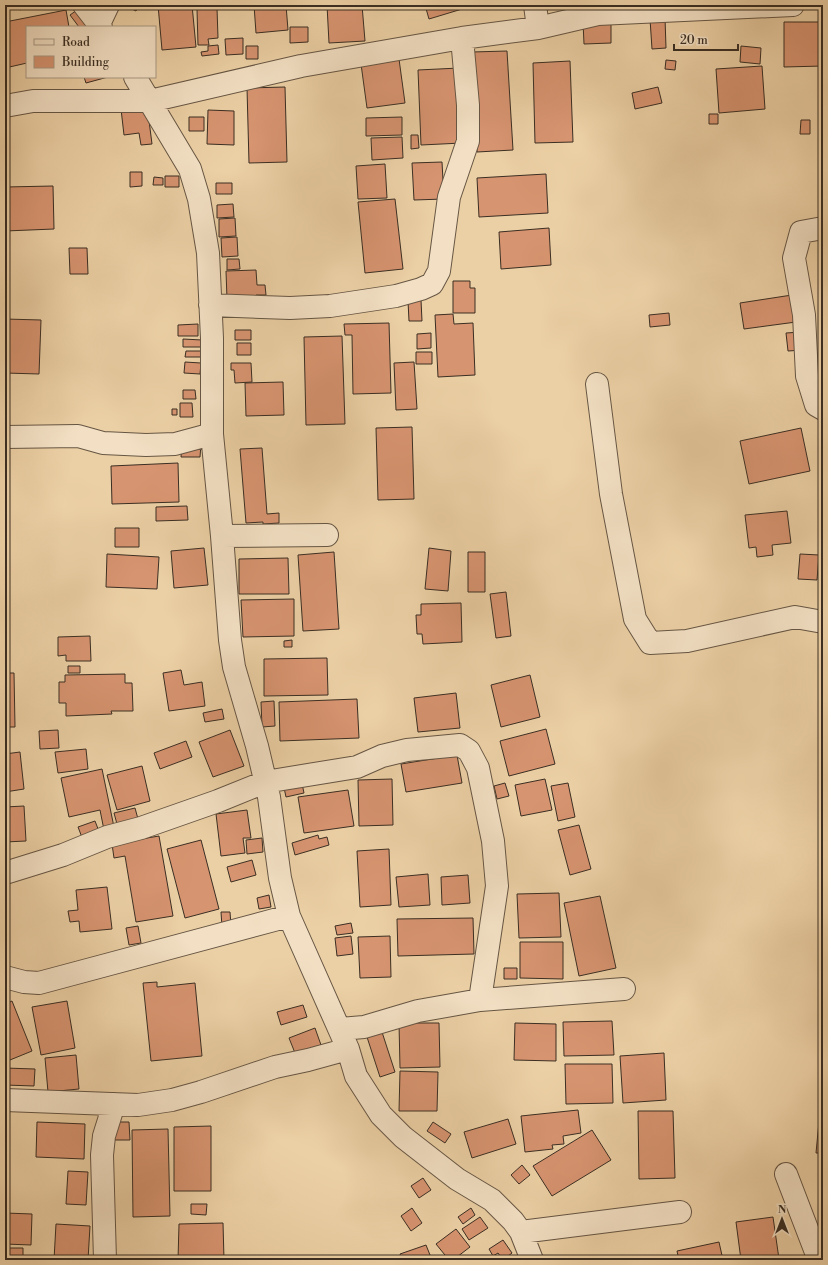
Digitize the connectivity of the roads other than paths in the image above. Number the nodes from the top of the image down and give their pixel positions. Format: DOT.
graph roads {
  1 [pos="84,5"];
  2 [pos="535,5"];
  3 [pos="793,5"];
  4 [pos="103,19"];
  5 [pos="538,28"];
  6 [pos="462,38"];
  7 [pos="136,78"];
  8 [pos="150,101"];
  9 [pos="5,106"];
  10 [pos="823,228"];
  11 [pos="210,305"];
  12 [pos="597,384"];
  13 [pos="823,409"];
  14 [pos="212,434"];
  15 [pos="5,437"];
  16 [pos="327,535"];
  17 [pos="222,536"];
  18 [pos="823,622"];
  19 [pos="265,782"];
  20 [pos="5,873"];
  21 [pos="289,916"];
  22 [pos="5,977"];
  23 [pos="624,989"];
  24 [pos="480,1000"];
  25 [pos="340,1029"];
  26 [pos="348,1049"];
  27 [pos="5,1100"];
  28 [pos="114,1104"];
  29 [pos="786,1174"];
  30 [pos="680,1212"];
  31 [pos="521,1232"];
  32 [pos="105,1260"];
  33 [pos="532,1260"];
  34 [pos="819,1260"];
  1 -- 4 [label="street"];
  2 -- 5 [label="street"];
  3 -- 5 [label="street"];
  5 -- 6 [label="street"];
  6 -- 8 [label="street"];
  6 -- 11 [label="street"];
  7 -- 8 [label="street"];
  8 -- 9 [label="street"];
  8 -- 11 [label="street"];
  10 -- 13 [label="street"];
  11 -- 14 [label="street"];
  12 -- 18 [label="street"];
  14 -- 15 [label="street"];
  14 -- 17 [label="street"];
  16 -- 17 [label="street"];
  17 -- 19 [label="street"];
  19 -- 20 [label="street"];
  19 -- 21 [label="street"];
  19 -- 24 [label="street"];
  21 -- 22 [label="street"];
  21 -- 25 [label="street"];
  23 -- 24 [label="street"];
  24 -- 25 [label="street"];
  25 -- 26 [label="street"];
  26 -- 28 [label="street"];
  26 -- 31 [label="street"];
  27 -- 28 [label="street"];
  28 -- 32 [label="street"];
  29 -- 34 [label="street"];
  30 -- 31 [label="street"];
  31 -- 33 [label="street"];
}
